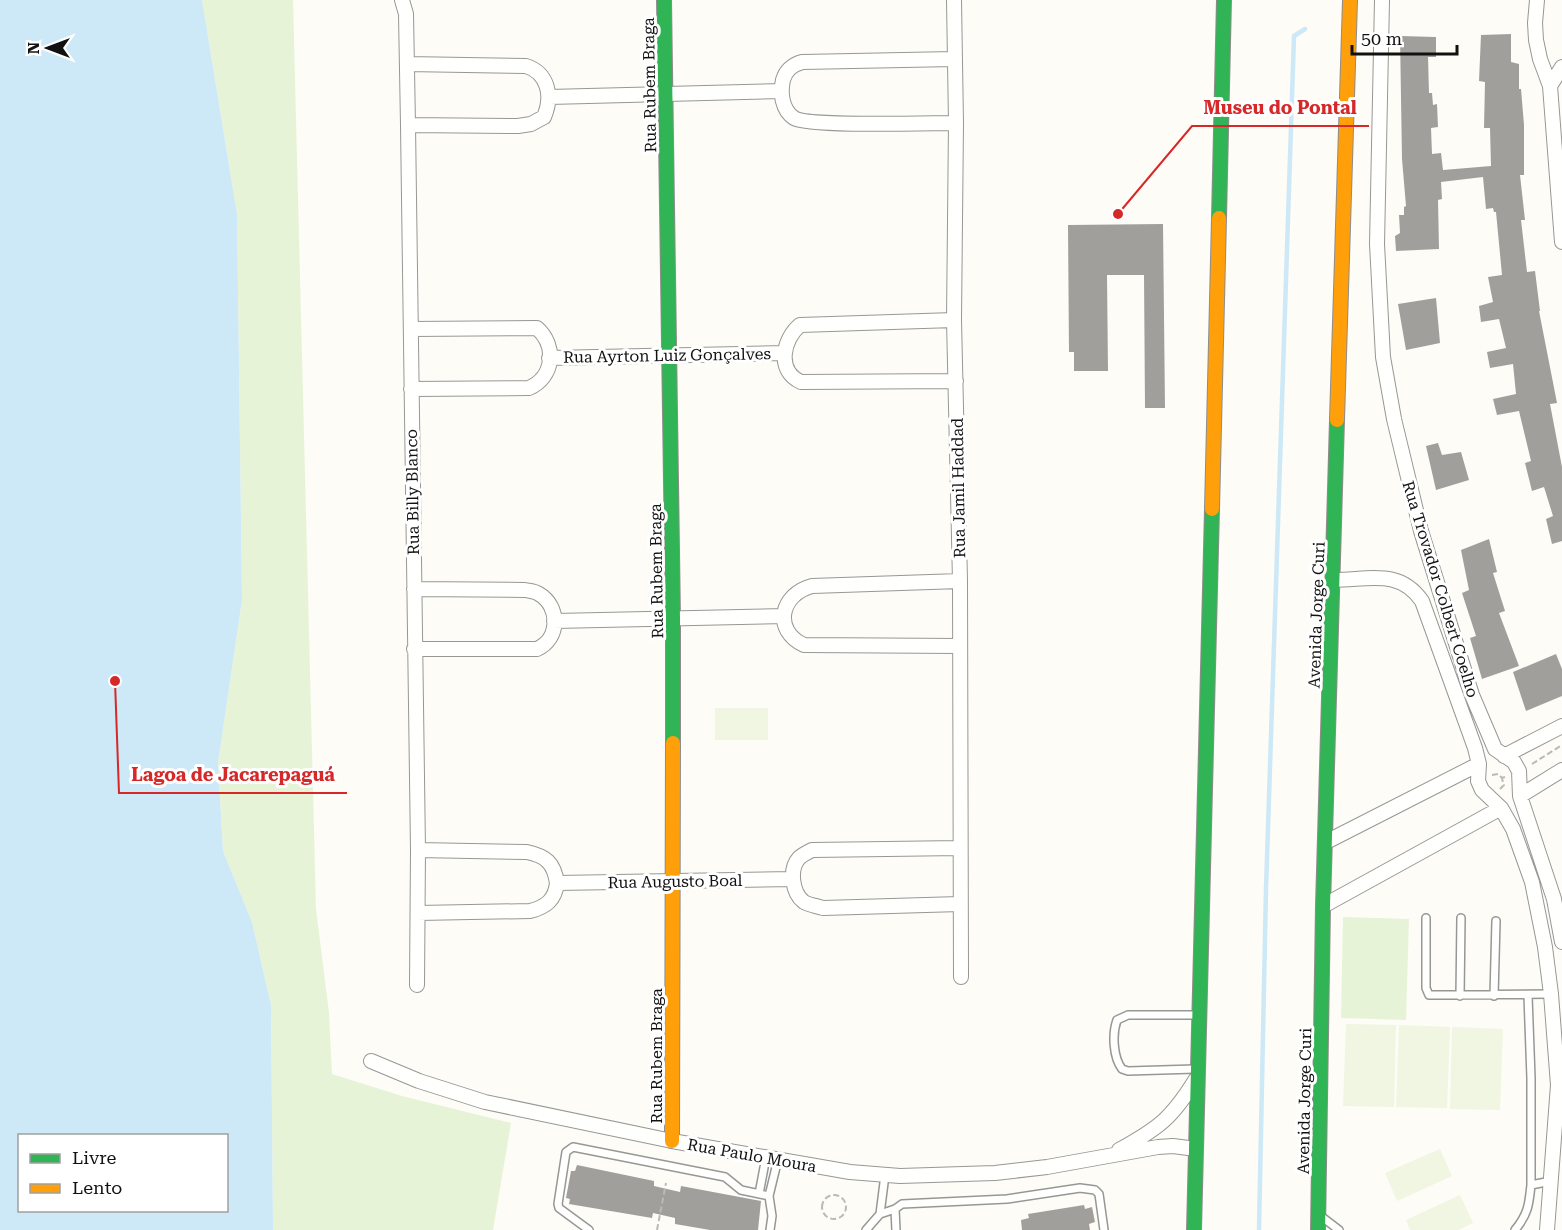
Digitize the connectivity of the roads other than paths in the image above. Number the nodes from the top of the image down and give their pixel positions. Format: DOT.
graph roads {
  1 [pos="402,0"];
  2 [pos="664,0"];
  3 [pos="954,0"];
  4 [pos="1224,0"];
  5 [pos="1350,0"];
  6 [pos="1382,0"];
  7 [pos="1537,0"];
  8 [pos="954,59"];
  9 [pos="407,64"];
  10 [pos="1562,67"];
  11 [pos="1550,86"];
  12 [pos="781,91"];
  13 [pos="666,94"];
  14 [pos="549,97"];
  15 [pos="956,123"];
  16 [pos="408,125"];
  17 [pos="1562,242"];
  18 [pos="954,321"];
  19 [pos="411,329"];
  20 [pos="784,353"];
  21 [pos="670,356"];
  22 [pos="549,357"];
  23 [pos="956,381"];
  24 [pos="411,389"];
  25 [pos="1334,580"];
  26 [pos="960,581"];
  27 [pos="414,589"];
  28 [pos="784,616"];
  29 [pos="673,619"];
  30 [pos="554,621"];
  31 [pos="959,646"];
  32 [pos="414,649"];
  33 [pos="1562,726"];
  34 [pos="1504,756"];
  35 [pos="1479,764"];
  36 [pos="1562,770"];
  37 [pos="1520,796"];
  38 [pos="1501,808"];
  39 [pos="1326,842"];
  40 [pos="960,848"];
  41 [pos="418,850"];
  42 [pos="793,879"];
  43 [pos="674,881"];
  44 [pos="557,883"];
  45 [pos="960,904"];
  46 [pos="1323,906"];
  47 [pos="418,913"];
  48 [pos="1426,918"];
  49 [pos="1461,918"];
  50 [pos="1496,921"];
  51 [pos="1562,942"];
  52 [pos="961,977"];
  53 [pos="417,985"];
  54 [pos="1551,994"];
  55 [pos="1460,996"];
  56 [pos="1494,996"];
  57 [pos="1528,996"];
  58 [pos="1199,1015"];
  59 [pos="371,1061"];
  60 [pos="1197,1074"];
  61 [pos="672,1141"];
  62 [pos="1196,1149"];
  63 [pos="1107,1157"];
  64 [pos="772,1158"];
  65 [pos="885,1175"];
  66 [pos="1552,1181"];
  67 [pos="1531,1185"];
  68 [pos="759,1194"];
  69 [pos="769,1196"];
  70 [pos="895,1209"];
  71 [pos="880,1214"];
  72 [pos="1319,1215"];
  73 [pos="589,1230"];
  74 [pos="770,1230"];
  75 [pos="866,1230"];
  76 [pos="896,1230"];
  77 [pos="1104,1230"];
  78 [pos="1194,1230"];
  79 [pos="1318,1230"];
  80 [pos="1339,1230"];
  81 [pos="1515,1230"];
  82 [pos="1547,1230"];
  1 -- 9 [label="street, Rua Billy Blanco"];
  2 -- 13 [label="street, Rua Rubem Braga"];
  3 -- 8 [label="street, Rua Jamil Haddad"];
  4 -- 58 [label="street"];
  5 -- 25 [label="street, Avenida Jorge Curi"];
  6 -- 34 [label="street, Rua Trovador Colbert Coelho"];
  7 -- 11 [label="street"];
  8 -- 12 [label="street"];
  8 -- 15 [label="street, Rua Jamil Haddad"];
  9 -- 14 [label="street"];
  9 -- 16 [label="street, Rua Billy Blanco"];
  10 -- 11 [label="street"];
  11 -- 17 [label="street"];
  12 -- 13 [label="street"];
  12 -- 15 [label="street"];
  13 -- 14 [label="street"];
  13 -- 21 [label="street, Rua Rubem Braga"];
  14 -- 16 [label="street"];
  15 -- 18 [label="street, Rua Jamil Haddad"];
  16 -- 19 [label="street, Rua Billy Blanco"];
  18 -- 20 [label="street, Rua Ayrton Luiz Gonçalves"];
  18 -- 23 [label="street, Rua Jamil Haddad"];
  19 -- 22 [label="street, Rua Ayrton Luiz Gonçalves"];
  19 -- 24 [label="street, Rua Billy Blanco"];
  20 -- 21 [label="street, Rua Ayrton Luiz Gonçalves"];
  20 -- 23 [label="street, Rua Ayrton Luiz Gonçalves"];
  21 -- 22 [label="street, Rua Ayrton Luiz Gonçalves"];
  21 -- 29 [label="street, Rua Rubem Braga"];
  22 -- 24 [label="street, Rua Ayrton Luiz Gonçalves"];
  23 -- 26 [label="street, Rua Jamil Haddad"];
  24 -- 27 [label="street, Rua Billy Blanco"];
  25 -- 35 [label="street"];
  25 -- 39 [label="street, Avenida Jorge Curi"];
  26 -- 28 [label="street"];
  26 -- 31 [label="street, Rua Jamil Haddad"];
  27 -- 30 [label="street"];
  27 -- 32 [label="street, Rua Billy Blanco"];
  28 -- 29 [label="street"];
  28 -- 31 [label="street"];
  29 -- 30 [label="street"];
  29 -- 43 [label="street, Rua Rubem Braga"];
  30 -- 32 [label="street"];
  31 -- 40 [label="street, Rua Jamil Haddad"];
  32 -- 41 [label="street, Rua Billy Blanco"];
  33 -- 34 [label="street"];
  34 -- 37 [label="street, Rua Trovador Colbert Coelho"];
  35 -- 38 [label="street"];
  35 -- 39 [label="street"];
  36 -- 37 [label="street"];
  37 -- 51 [label="street, Rua Trovador Colbert Coelho"];
  38 -- 46 [label="street"];
  38 -- 54 [label="street"];
  39 -- 46 [label="street, Avenida Jorge Curi"];
  40 -- 42 [label="street"];
  40 -- 45 [label="street, Rua Jamil Haddad"];
  41 -- 44 [label="street"];
  41 -- 47 [label="street, Rua Billy Blanco"];
  42 -- 43 [label="street, Rua Augusto Boal"];
  42 -- 45 [label="street"];
  43 -- 44 [label="street, Rua Augusto Boal"];
  43 -- 61 [label="street, Rua Rubem Braga"];
  44 -- 47 [label="street"];
  45 -- 52 [label="street, Rua Jamil Haddad"];
  46 -- 72 [label="street, Avenida Jorge Curi"];
  47 -- 53 [label="street, Rua Billy Blanco"];
  48 -- 55 [label="lane"];
  49 -- 55 [label="lane"];
  50 -- 56 [label="lane"];
  54 -- 57 [label="lane"];
  54 -- 66 [label="street"];
  55 -- 56 [label="lane"];
  56 -- 57 [label="lane"];
  57 -- 67 [label="lane"];
  58 -- 60 [label="street"];
  58 -- 60 [label="lane"];
  59 -- 61 [label="street, Rua Paulo Moura"];
  60 -- 62 [label="street"];
  60 -- 63 [label="street, Rua Paulo Moura"];
  61 -- 64 [label="street, Rua Paulo Moura"];
  62 -- 63 [label="street, Rua Paulo Moura"];
  62 -- 78 [label="street"];
  63 -- 65 [label="street, Rua Paulo Moura"];
  64 -- 65 [label="street, Rua Paulo Moura"];
  64 -- 68 [label="lane"];
  64 -- 69 [label="lane"];
  65 -- 71 [label="lane"];
  66 -- 67 [label="lane"];
  66 -- 82 [label="street"];
  67 -- 81 [label="lane"];
  68 -- 69 [label="lane"];
  68 -- 73 [label="lane"];
  69 -- 74 [label="lane"];
  70 -- 71 [label="lane"];
  70 -- 76 [label="lane"];
  70 -- 77 [label="lane"];
  71 -- 75 [label="lane"];
  72 -- 79 [label="street, Avenida Jorge Curi"];
  72 -- 80 [label="lane"];
}
